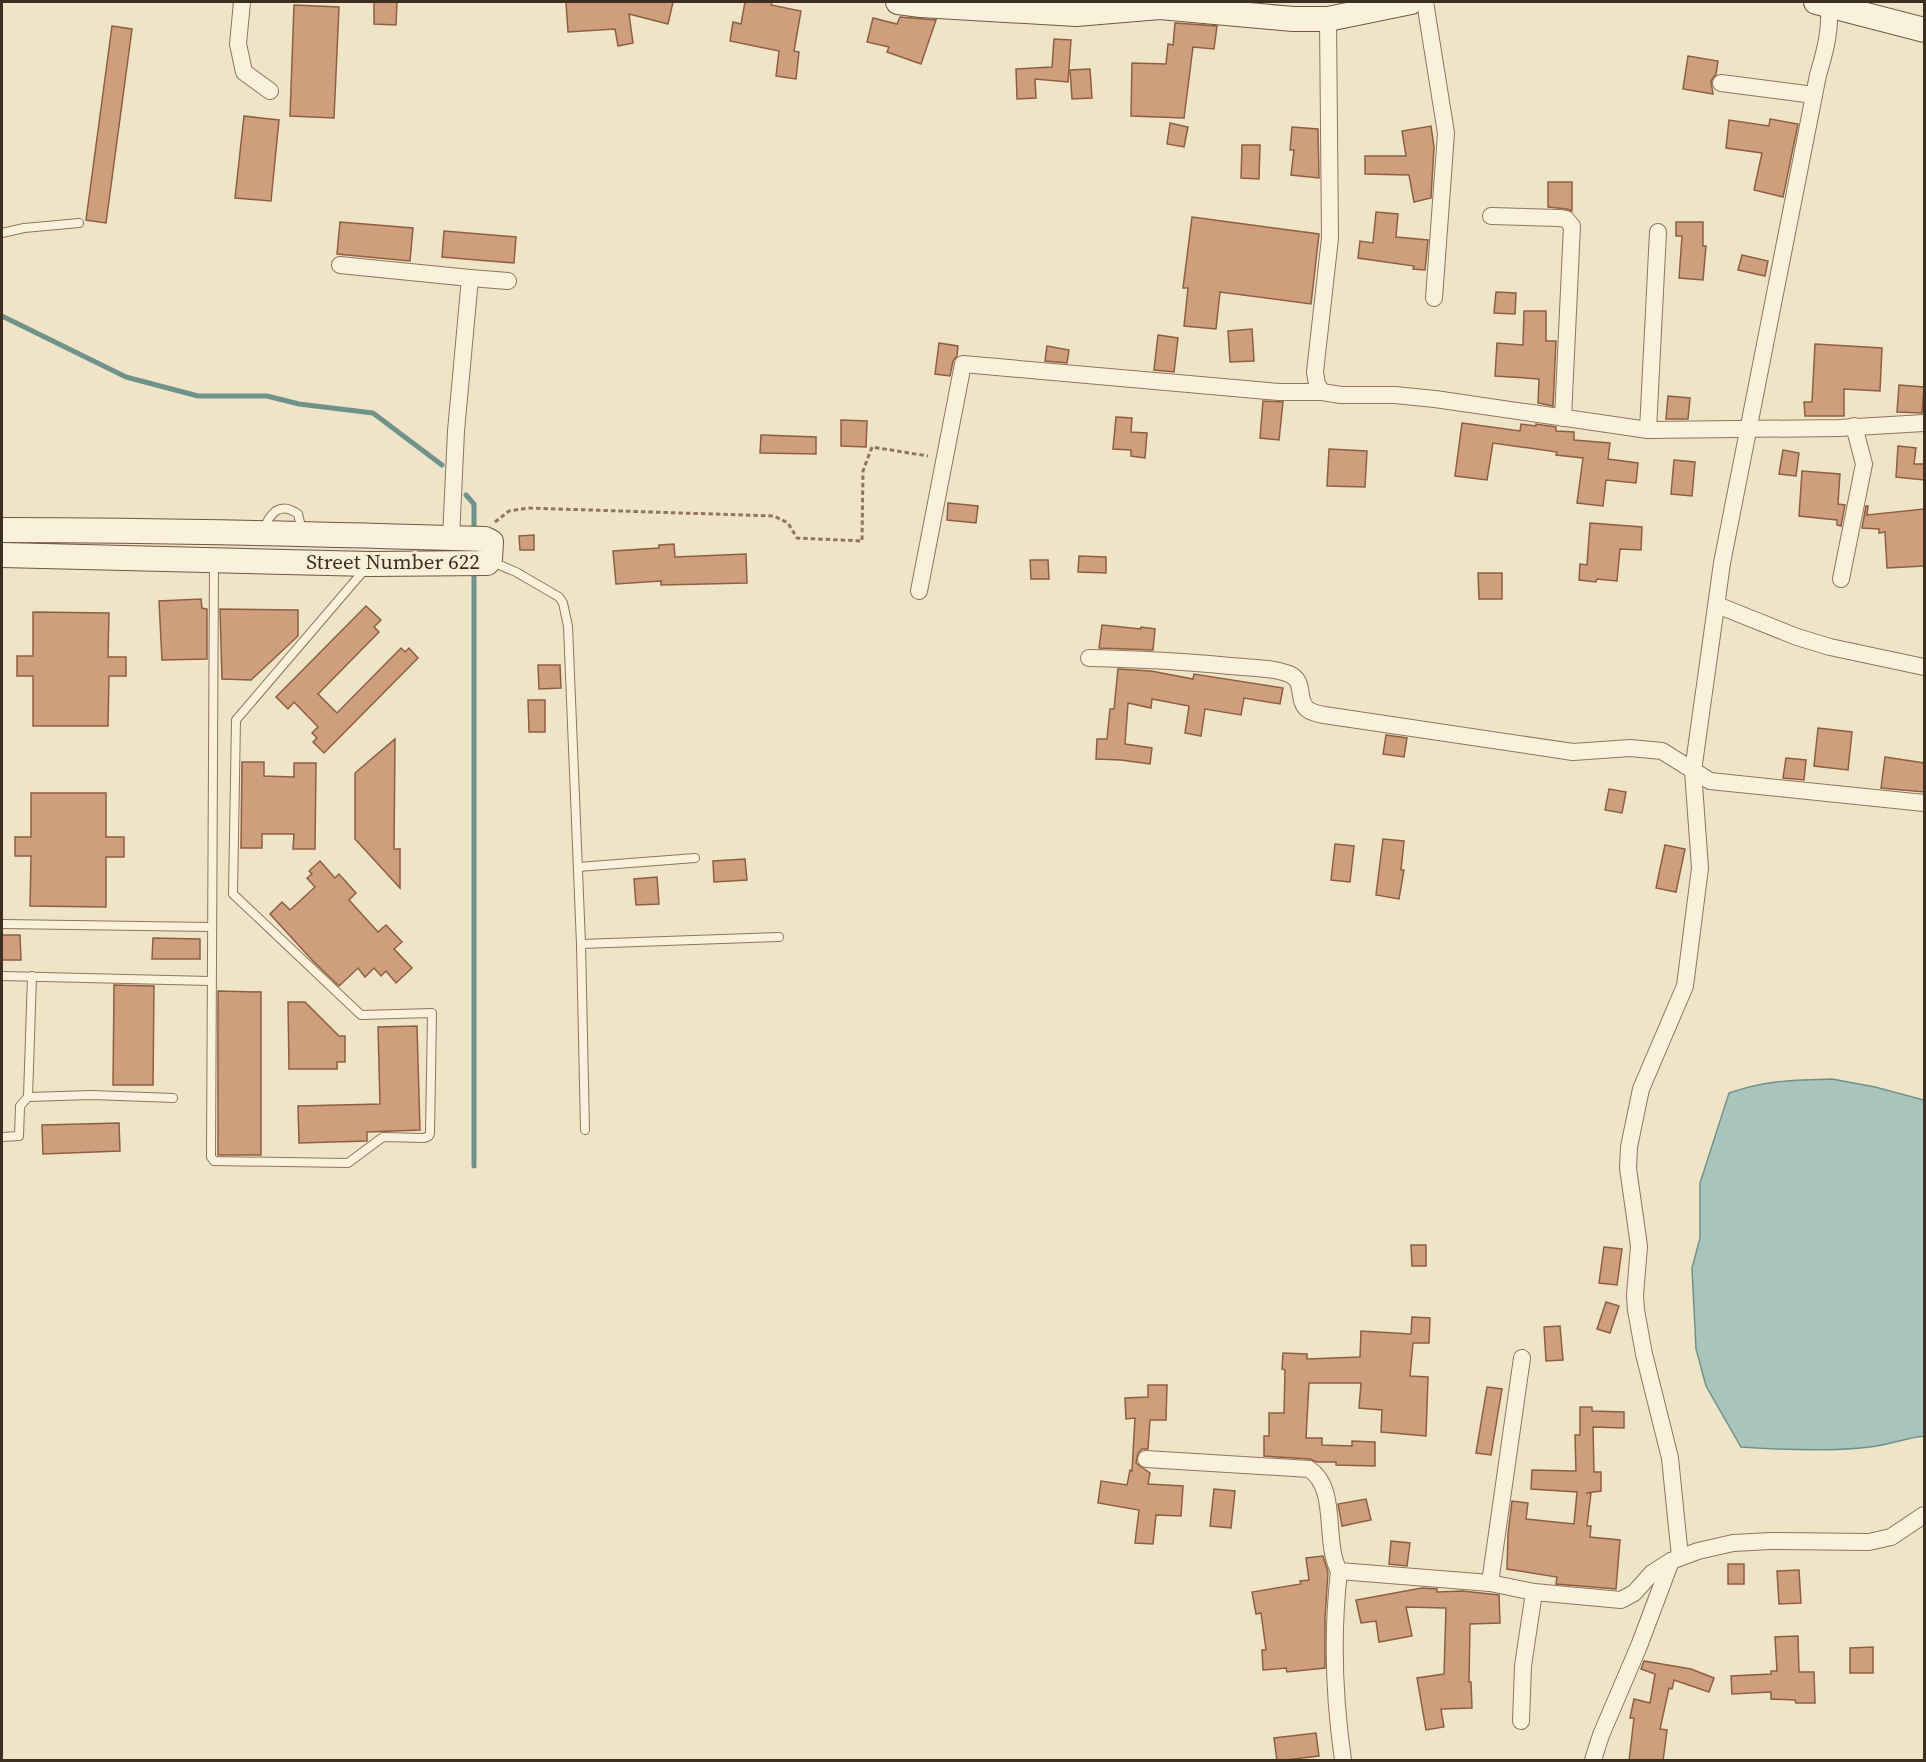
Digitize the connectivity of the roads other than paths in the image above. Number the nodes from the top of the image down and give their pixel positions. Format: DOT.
graph roads {
  1 [pos="242,2"];
  2 [pos="898,2"];
  3 [pos="1411,2"];
  4 [pos="1425,2"];
  5 [pos="1824,2"];
  6 [pos="1328,19"];
  7 [pos="1924,30"];
  8 [pos="1721,83"];
  9 [pos="270,91"];
  10 [pos="1814,95"];
  11 [pos="1491,216"];
  12 [pos="79,223"];
  13 [pos="1658,232"];
  14 [pos="2,233"];
  15 [pos="340,265"];
  16 [pos="470,278"];
  17 [pos="508,281"];
  18 [pos="1434,298"];
  19 [pos="1322,392"];
  20 [pos="1563,418"];
  21 [pos="1924,423"];
  22 [pos="1854,426"];
  23 [pos="1648,430"];
  24 [pos="1748,430"];
  25 [pos="2,530"];
  26 [pos="296,533"];
  27 [pos="451,538"];
  28 [pos="488,550"];
  29 [pos="2,555"];
  30 [pos="214,561"];
  31 [pos="290,563"];
  32 [pos="370,564"];
  33 [pos="1841,579"];
  34 [pos="919,591"];
  35 [pos="1717,605"];
  36 [pos="1089,658"];
  37 [pos="1924,667"];
  38 [pos="1693,771"];
  39 [pos="1924,803"];
  40 [pos="695,858"];
  41 [pos="578,867"];
  42 [pos="2,924"];
  43 [pos="211,927"];
  44 [pos="779,937"];
  45 [pos="581,944"];
  46 [pos="2,976"];
  47 [pos="32,976"];
  48 [pos="210,981"];
  49 [pos="28,1097"];
  50 [pos="173,1098"];
  51 [pos="585,1130"];
  52 [pos="2,1137"];
  53 [pos="1522,1358"];
  54 [pos="1146,1459"];
  55 [pos="1924,1515"];
  56 [pos="1676,1559"];
  57 [pos="1339,1571"];
  58 [pos="1490,1583"];
  59 [pos="1534,1592"];
  60 [pos="1521,1721"];
  61 [pos="1343,1761"];
  62 [pos="1593,1761"];
  1 -- 9 [label="street"];
  2 -- 6 [label="street"];
  3 -- 6 [label="street"];
  4 -- 18 [label="street"];
  5 -- 7 [label="street"];
  5 -- 10 [label="street"];
  6 -- 19 [label="street"];
  8 -- 10 [label="street"];
  10 -- 24 [label="street"];
  11 -- 20 [label="street"];
  12 -- 14 [label="lane"];
  13 -- 23 [label="street"];
  15 -- 16 [label="street"];
  16 -- 17 [label="street"];
  16 -- 27 [label="street"];
  19 -- 20 [label="street"];
  19 -- 34 [label="street"];
  20 -- 23 [label="street"];
  21 -- 22 [label="street"];
  22 -- 24 [label="street"];
  22 -- 33 [label="street"];
  23 -- 24 [label="street"];
  24 -- 35 [label="street"];
  25 -- 26 [label="street, Street Number 622"];
  26 -- 27 [label="street, Street Number 622"];
  26 -- 31 [label="street"];
  27 -- 28 [label="street, Street Number 622"];
  28 -- 32 [label="street, Street Number 622"];
  28 -- 41 [label="lane"];
  29 -- 30 [label="street, Street Number 622"];
  30 -- 31 [label="street, Street Number 622"];
  30 -- 43 [label="lane"];
  31 -- 32 [label="street, Street Number 622"];
  32 -- 48 [label="lane"];
  35 -- 37 [label="street"];
  35 -- 38 [label="street"];
  36 -- 38 [label="street"];
  38 -- 39 [label="street"];
  38 -- 56 [label="street"];
  40 -- 41 [label="lane"];
  41 -- 45 [label="lane"];
  42 -- 43 [label="lane"];
  43 -- 48 [label="lane"];
  44 -- 45 [label="lane"];
  45 -- 51 [label="lane"];
  46 -- 47 [label="lane"];
  47 -- 48 [label="lane"];
  47 -- 49 [label="lane"];
  49 -- 50 [label="lane"];
  49 -- 52 [label="lane"];
  53 -- 58 [label="street"];
  54 -- 57 [label="street"];
  55 -- 56 [label="street"];
  56 -- 59 [label="street"];
  56 -- 62 [label="street"];
  57 -- 58 [label="street"];
  57 -- 61 [label="street"];
  58 -- 59 [label="street"];
  59 -- 60 [label="street"];
}
